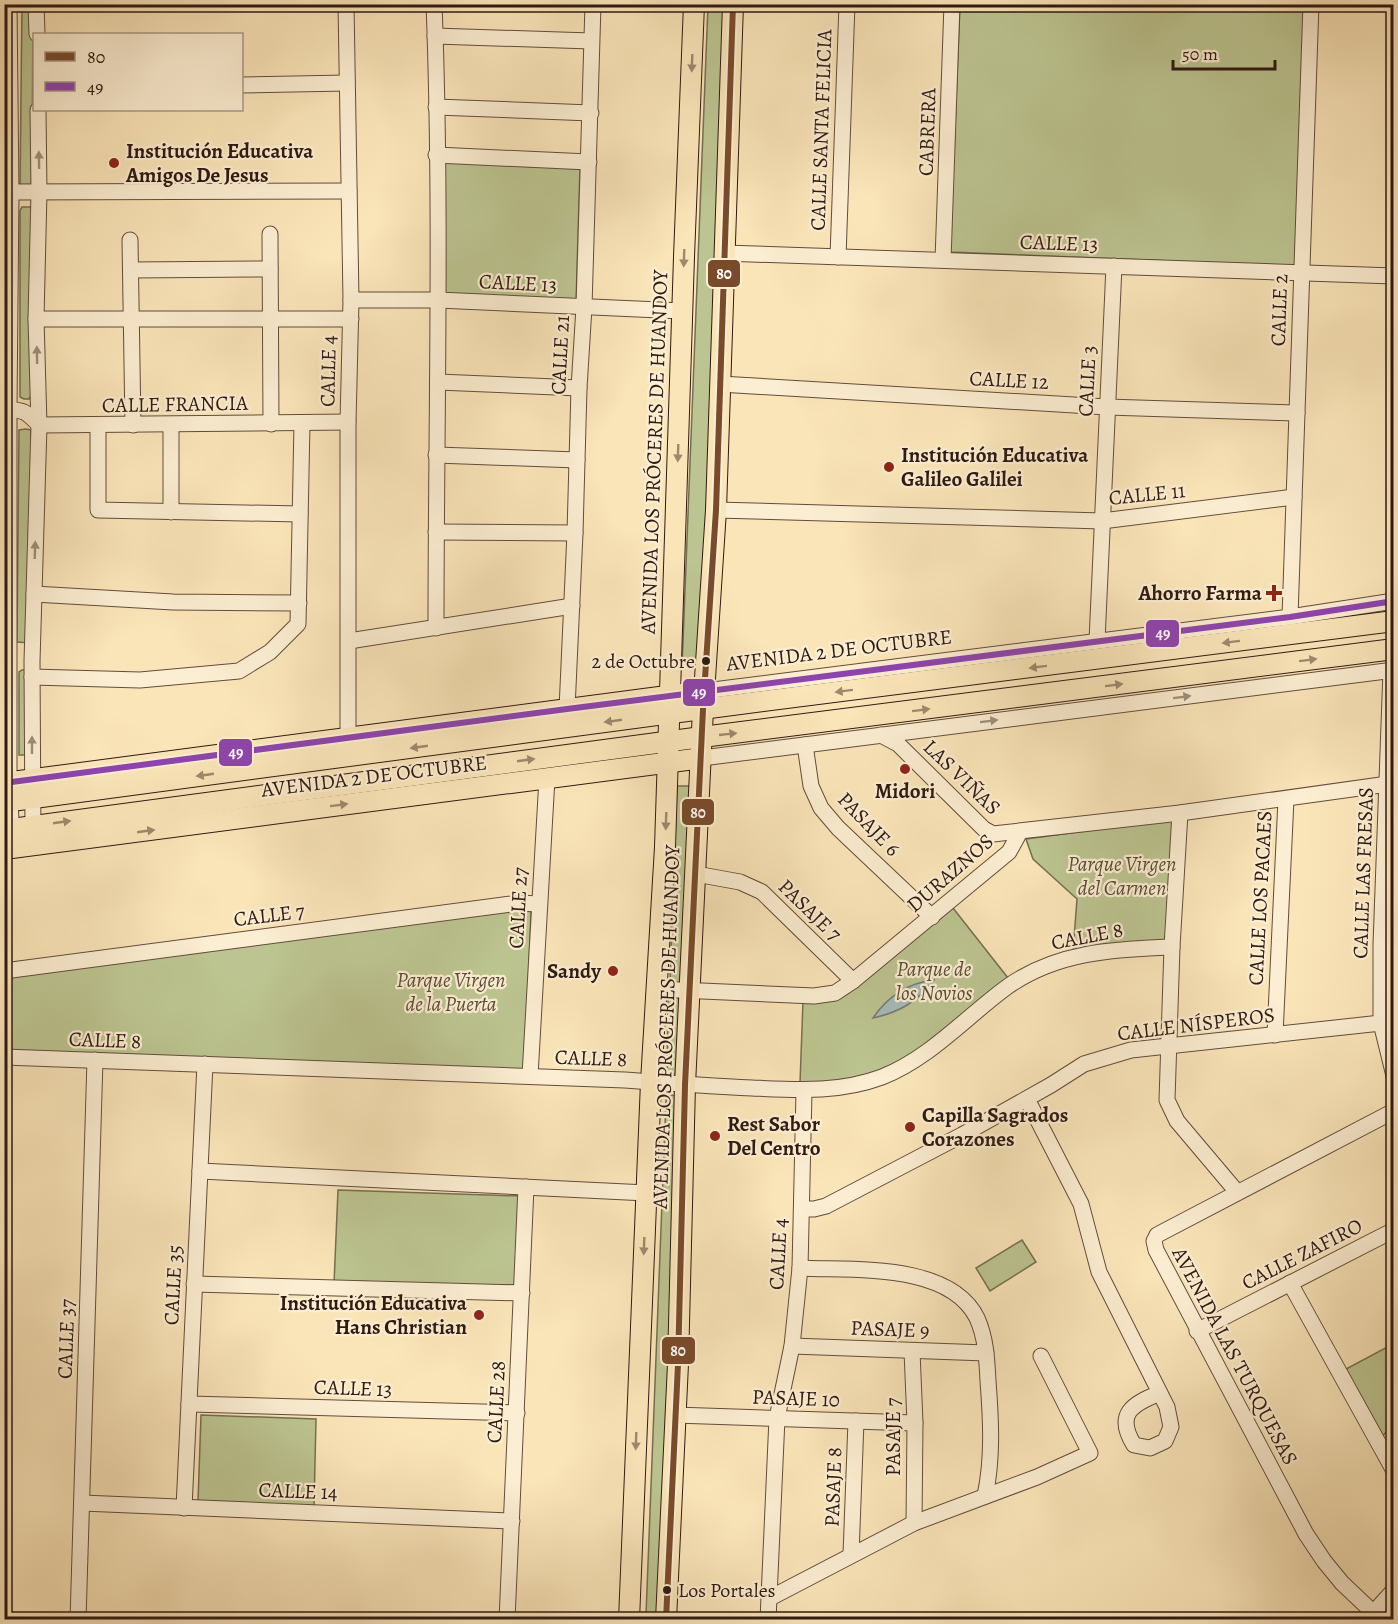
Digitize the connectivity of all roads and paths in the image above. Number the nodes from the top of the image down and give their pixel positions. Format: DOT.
graph roads {
  1 [pos="36,4"];
  2 [pos="346,4"];
  3 [pos="434,4"];
  4 [pos="593,4"];
  5 [pos="694,4"];
  6 [pos="733,4"];
  7 [pos="846,4"];
  8 [pos="952,4"];
  9 [pos="1311,4"];
  10 [pos="7,10"];
  11 [pos="37,33"];
  12 [pos="435,36"];
  13 [pos="591,40"];
  14 [pos="347,83"];
  15 [pos="243,85"];
  16 [pos="436,107"];
  17 [pos="38,111"];
  18 [pos="591,113"];
  19 [pos="436,155"];
  20 [pos="589,162"];
  21 [pos="349,191"];
  22 [pos="11,192"];
  23 [pos="39,192"];
  24 [pos="270,234"];
  25 [pos="130,240"];
  26 [pos="724,253"];
  27 [pos="838,257"];
  28 [pos="943,260"];
  29 [pos="1114,266"];
  30 [pos="270,269"];
  31 [pos="130,270"];
  32 [pos="1301,273"];
  33 [pos="1394,276"];
  34 [pos="351,300"];
  35 [pos="438,300"];
  36 [pos="584,307"];
  37 [pos="682,311"];
  38 [pos="36,319"];
  39 [pos="131,319"];
  40 [pos="270,319"];
  41 [pos="351,319"];
  42 [pos="438,382"];
  43 [pos="720,384"];
  44 [pos="579,388"];
  45 [pos="1107,408"];
  46 [pos="7,409"];
  47 [pos="1297,413"];
  48 [pos="348,422"];
  49 [pos="302,423"];
  50 [pos="270,424"];
  51 [pos="39,425"];
  52 [pos="133,425"];
  53 [pos="171,425"];
  54 [pos="98,426"];
  55 [pos="436,455"];
  56 [pos="577,460"];
  57 [pos="1294,497"];
  58 [pos="716,510"];
  59 [pos="171,512"];
  60 [pos="300,514"];
  61 [pos="1102,520"];
  62 [pos="436,532"];
  63 [pos="575,533"];
  64 [pos="34,594"];
  65 [pos="1394,601"];
  66 [pos="299,603"];
  67 [pos="572,606"];
  68 [pos="1290,616"];
  69 [pos="1394,621"];
  70 [pos="436,628"];
  71 [pos="349,641"];
  72 [pos="1096,641"];
  73 [pos="1394,649"];
  74 [pos="7,658"];
  75 [pos="32,661"];
  76 [pos="1392,670"];
  77 [pos="32,677"];
  78 [pos="704,700"];
  79 [pos="671,705"];
  80 [pos="567,709"];
  81 [pos="881,735"];
  82 [pos="702,736"];
  83 [pos="348,738"];
  84 [pos="669,741"];
  85 [pos="805,745"];
  86 [pos="702,758"];
  87 [pos="669,762"];
  88 [pos="547,778"];
  89 [pos="1388,784"];
  90 [pos="32,789"];
  91 [pos="7,792"];
  92 [pos="1286,799"];
  93 [pos="1180,813"];
  94 [pos="1020,832"];
  95 [pos="33,836"];
  96 [pos="8,839"];
  97 [pos="696,874"];
  98 [pos="540,904"];
  99 [pos="932,917"];
  100 [pos="1172,947"];
  101 [pos="4,971"];
  102 [pos="853,981"];
  103 [pos="657,989"];
  104 [pos="690,990"];
  105 [pos="1381,1023"];
  106 [pos="1275,1035"];
  107 [pos="1168,1048"];
  108 [pos="4,1057"];
  109 [pos="95,1060"];
  110 [pos="205,1064"];
  111 [pos="530,1076"];
  112 [pos="1394,1076"];
  113 [pos="651,1082"];
  114 [pos="685,1085"];
  115 [pos="804,1091"];
  116 [pos="1027,1099"];
  117 [pos="1394,1111"];
  118 [pos="200,1171"];
  119 [pos="526,1187"];
  120 [pos="1237,1192"];
  121 [pos="646,1193"];
  122 [pos="802,1209"];
  123 [pos="1394,1230"];
  124 [pos="800,1268"];
  125 [pos="1290,1283"];
  126 [pos="194,1284"];
  127 [pos="522,1293"];
  128 [pos="1197,1331"];
  129 [pos="792,1346"];
  130 [pos="912,1351"];
  131 [pos="986,1353"];
  132 [pos="1041,1356"];
  133 [pos="1160,1393"];
  134 [pos="189,1404"];
  135 [pos="517,1413"];
  136 [pos="675,1415"];
  137 [pos="777,1418"];
  138 [pos="856,1421"];
  139 [pos="915,1423"];
  140 [pos="1389,1446"];
  141 [pos="1394,1471"];
  142 [pos="985,1496"];
  143 [pos="82,1503"];
  144 [pos="184,1508"];
  145 [pos="512,1521"];
  146 [pos="914,1523"];
  147 [pos="851,1555"];
  148 [pos="1394,1590"];
  149 [pos="770,1598"];
  150 [pos="1377,1616"];
  151 [pos="78,1620"];
  152 [pos="507,1620"];
  153 [pos="628,1620"];
  154 [pos="666,1620"];
  155 [pos="768,1620"];
  1 -- 11 [label="street"];
  2 -- 14 [label="street, CALLE 4"];
  3 -- 12 [label="street"];
  4 -- 13 [label="street, CALLE 21"];
  5 -- 37 [label="main road, AVENIDA LOS PRÓCERES DE HUANDOY, one-way"];
  6 -- 26 [label="main road, AVENIDA LOS PRÓCERES DE HUANDOY"];
  7 -- 27 [label="street, CALLE SANTA FELICIA"];
  8 -- 28 [label="street, CABRERA"];
  9 -- 32 [label="street, CALLE 2"];
  10 -- 22 [label="street"];
  12 -- 13 [label="street"];
  12 -- 16 [label="street"];
  13 -- 18 [label="street, CALLE 21"];
  14 -- 15 [label="street"];
  14 -- 21 [label="street, CALLE 4"];
  16 -- 18 [label="street"];
  16 -- 19 [label="street"];
  23 -- 17 [label="street, one-way"];
  18 -- 20 [label="street, CALLE 21"];
  19 -- 20 [label="street"];
  19 -- 35 [label="street"];
  20 -- 36 [label="street, CALLE 21"];
  21 -- 23 [label="street"];
  21 -- 34 [label="street, CALLE 4"];
  22 -- 23 [label="street"];
  22 -- 46 [label="street"];
  23 -- 38 [label="street"];
  24 -- 30 [label="street"];
  25 -- 31 [label="street"];
  26 -- 27 [label="street, CALLE 13"];
  26 -- 43 [label="main road, AVENIDA LOS PRÓCERES DE HUANDOY"];
  27 -- 28 [label="street, CALLE 13"];
  28 -- 29 [label="street, CALLE 13"];
  29 -- 32 [label="street, CALLE 13"];
  29 -- 45 [label="street, CALLE 3"];
  30 -- 31 [label="street"];
  30 -- 40 [label="street"];
  31 -- 39 [label="street"];
  32 -- 33 [label="street, CALLE 13"];
  32 -- 47 [label="street, CALLE 2"];
  34 -- 35 [label="street, CALLE 13"];
  34 -- 41 [label="street, CALLE 4"];
  35 -- 36 [label="street, CALLE 13"];
  35 -- 42 [label="street"];
  36 -- 37 [label="street, CALLE 13"];
  36 -- 44 [label="street, CALLE 21"];
  37 -- 79 [label="main road, AVENIDA LOS PRÓCERES DE HUANDOY, one-way"];
  38 -- 39 [label="street"];
  51 -- 38 [label="street, one-way"];
  39 -- 40 [label="street"];
  39 -- 52 [label="street"];
  40 -- 41 [label="street"];
  40 -- 50 [label="street"];
  41 -- 48 [label="street, CALLE 4"];
  42 -- 44 [label="street"];
  42 -- 55 [label="street"];
  43 -- 45 [label="street, CALLE 12"];
  43 -- 58 [label="main road, AVENIDA LOS PRÓCERES DE HUANDOY"];
  44 -- 56 [label="street, CALLE 21"];
  45 -- 47 [label="street, CALLE 12"];
  45 -- 61 [label="street, CALLE 3"];
  46 -- 51 [label="street"];
  46 -- 74 [label="street"];
  47 -- 57 [label="street, CALLE 2"];
  48 -- 49 [label="street, CALLE FRANCIA"];
  48 -- 71 [label="street, CALLE 4"];
  49 -- 50 [label="street, CALLE FRANCIA"];
  49 -- 60 [label="street"];
  50 -- 53 [label="street, CALLE FRANCIA"];
  51 -- 54 [label="street, CALLE FRANCIA"];
  64 -- 51 [label="street, one-way"];
  52 -- 53 [label="street, CALLE FRANCIA"];
  52 -- 54 [label="street, CALLE FRANCIA"];
  53 -- 59 [label="street"];
  54 -- 59 [label="street"];
  55 -- 56 [label="street"];
  55 -- 62 [label="street"];
  56 -- 63 [label="street, CALLE 21"];
  57 -- 61 [label="street, CALLE 11"];
  57 -- 68 [label="street, CALLE 2"];
  58 -- 61 [label="street, CALLE 11"];
  58 -- 78 [label="main road, AVENIDA LOS PRÓCERES DE HUANDOY"];
  59 -- 60 [label="street"];
  60 -- 66 [label="street"];
  61 -- 72 [label="street, CALLE 3"];
  62 -- 63 [label="street"];
  62 -- 70 [label="street"];
  63 -- 67 [label="street, CALLE 21"];
  64 -- 66 [label="street"];
  64 -- 75 [label="street"];
  65 -- 68 [label="street, AVENIDA 2 DE OCTUBRE"];
  66 -- 77 [label="street"];
  67 -- 70 [label="street"];
  67 -- 80 [label="street, CALLE 21"];
  68 -- 72 [label="street, AVENIDA 2 DE OCTUBRE"];
  69 -- 78 [label="main road, AVENIDA 2 DE OCTUBRE, one-way"];
  70 -- 71 [label="street"];
  71 -- 83 [label="street, CALLE 4"];
  72 -- 78 [label="street, AVENIDA 2 DE OCTUBRE"];
  82 -- 73 [label="main road, AVENIDA 2 DE OCTUBRE, one-way"];
  74 -- 75 [label="street"];
  74 -- 91 [label="street"];
  75 -- 77 [label="street"];
  81 -- 76 [label="street, AVENIDA 2 DE OCTUBRE, one-way"];
  76 -- 89 [label="street, CALLE LAS FRESAS"];
  90 -- 77 [label="street, one-way"];
  78 -- 79 [label="main road, AVENIDA 2 DE OCTUBRE"];
  78 -- 82 [label="main road, AVENIDA LOS PRÓCERES DE HUANDOY"];
  79 -- 80 [label="main road, AVENIDA 2 DE OCTUBRE"];
  79 -- 84 [label="main road, AVENIDA LOS PRÓCERES DE HUANDOY"];
  79 -- 90 [label="main road, AVENIDA 2 DE OCTUBRE, one-way"];
  80 -- 83 [label="main road, AVENIDA 2 DE OCTUBRE"];
  81 -- 85 [label="street, AVENIDA 2 DE OCTUBRE"];
  81 -- 94 [label="street, LAS VIÑAS"];
  82 -- 84 [label="main road, AVENIDA 2 DE OCTUBRE"];
  82 -- 86 [label="main road, AVENIDA LOS PRÓCERES DE HUANDOY"];
  83 -- 90 [label="main road, AVENIDA 2 DE OCTUBRE"];
  84 -- 87 [label="main road, AVENIDA LOS PRÓCERES DE HUANDOY"];
  95 -- 84 [label="main road, AVENIDA 2 DE OCTUBRE, one-way"];
  85 -- 86 [label="street, AVENIDA 2 DE OCTUBRE"];
  85 -- 99 [label="street, PASAJE 6"];
  86 -- 87 [label="main road, AVENIDA 2 DE OCTUBRE"];
  86 -- 97 [label="main road, AVENIDA LOS PRÓCERES DE HUANDOY"];
  87 -- 88 [label="main road, AVENIDA 2 DE OCTUBRE"];
  87 -- 103 [label="main road, AVENIDA LOS PRÓCERES DE HUANDOY, one-way"];
  95 -- 88 [label="main road, AVENIDA 2 DE OCTUBRE, one-way"];
  88 -- 98 [label="street, CALLE 27"];
  89 -- 92 [label="street, DURAZNOS"];
  89 -- 105 [label="street, CALLE LAS FRESAS"];
  90 -- 91 [label="main road, AVENIDA 2 DE OCTUBRE"];
  90 -- 95 [label="street"];
  91 -- 96 [label="street"];
  92 -- 93 [label="street, DURAZNOS"];
  92 -- 106 [label="street, CALLE LOS PACAES"];
  93 -- 94 [label="street, DURAZNOS"];
  93 -- 100 [label="street"];
  94 -- 99 [label="street, DURAZNOS"];
  95 -- 96 [label="main road, AVENIDA 2 DE OCTUBRE"];
  97 -- 102 [label="street, PASAJE 7"];
  97 -- 104 [label="main road, AVENIDA LOS PRÓCERES DE HUANDOY"];
  98 -- 101 [label="street, CALLE 7"];
  98 -- 111 [label="street, CALLE 27"];
  99 -- 102 [label="street, DURAZNOS"];
  100 -- 107 [label="street"];
  100 -- 115 [label="street, CALLE 8"];
  102 -- 104 [label="street, DURAZNOS"];
  103 -- 104 [label="street, DURAZNOS"];
  103 -- 113 [label="main road, AVENIDA LOS PRÓCERES DE HUANDOY"];
  104 -- 114 [label="main road, AVENIDA LOS PRÓCERES DE HUANDOY"];
  105 -- 106 [label="street, CALLE NÍSPEROS"];
  105 -- 112 [label="street, CALLE LAS FRESAS"];
  106 -- 107 [label="street, CALLE NÍSPEROS"];
  107 -- 116 [label="street, CALLE NÍSPEROS"];
  107 -- 120 [label="street"];
  108 -- 109 [label="street, CALLE 8"];
  109 -- 110 [label="street, CALLE 8"];
  109 -- 143 [label="street, CALLE 37"];
  110 -- 111 [label="street, CALLE 8"];
  110 -- 118 [label="street, CALLE 35"];
  111 -- 113 [label="street, CALLE 8"];
  113 -- 114 [label="street, CALLE 8"];
  113 -- 121 [label="main road, AVENIDA LOS PRÓCERES DE HUANDOY"];
  114 -- 115 [label="street, CALLE 8"];
  114 -- 136 [label="main road, AVENIDA LOS PRÓCERES DE HUANDOY"];
  115 -- 122 [label="street, CALLE 4"];
  116 -- 122 [label="street, CALLE NÍSPEROS"];
  116 -- 133 [label="street"];
  117 -- 120 [label="street, AVENIDA LAS TURQUESAS"];
  118 -- 119 [label="street"];
  118 -- 126 [label="street, CALLE 35"];
  119 -- 121 [label="street"];
  119 -- 127 [label="street, CALLE 28"];
  120 -- 128 [label="street, AVENIDA LAS TURQUESAS"];
  121 -- 153 [label="main road, AVENIDA LOS PRÓCERES DE HUANDOY, one-way"];
  122 -- 124 [label="street, CALLE 4"];
  123 -- 125 [label="street, CALLE ZAFIRO"];
  124 -- 129 [label="street, CALLE 4"];
  124 -- 131 [label="street"];
  125 -- 128 [label="street, CALLE ZAFIRO"];
  125 -- 140 [label="street"];
  126 -- 127 [label="street"];
  126 -- 134 [label="street, CALLE 35"];
  127 -- 135 [label="street, CALLE 28"];
  128 -- 150 [label="street, AVENIDA LAS TURQUESAS"];
  129 -- 130 [label="street, PASAJE 9"];
  129 -- 137 [label="street, CALLE 4"];
  130 -- 131 [label="street, PASAJE 9"];
  130 -- 139 [label="street, PASAJE 7"];
  131 -- 142 [label="street"];
  132 -- 142 [label="street"];
  134 -- 135 [label="street, CALLE 13"];
  134 -- 144 [label="street, CALLE 35"];
  135 -- 145 [label="street, CALLE 28"];
  136 -- 137 [label="street, PASAJE 10"];
  136 -- 154 [label="main road, AVENIDA LOS PRÓCERES DE HUANDOY"];
  137 -- 138 [label="street, PASAJE 10"];
  137 -- 149 [label="street, CALLE 4"];
  138 -- 139 [label="street, PASAJE 10"];
  138 -- 147 [label="street, PASAJE 8"];
  139 -- 146 [label="street, PASAJE 7"];
  140 -- 141 [label="street"];
  142 -- 146 [label="street"];
  143 -- 144 [label="street, CALLE 14"];
  143 -- 151 [label="street, CALLE 37"];
  144 -- 145 [label="street, CALLE 14"];
  145 -- 152 [label="street, CALLE 28"];
  146 -- 147 [label="street"];
  147 -- 149 [label="street"];
  148 -- 150 [label="street"];
  149 -- 155 [label="street"];
}
